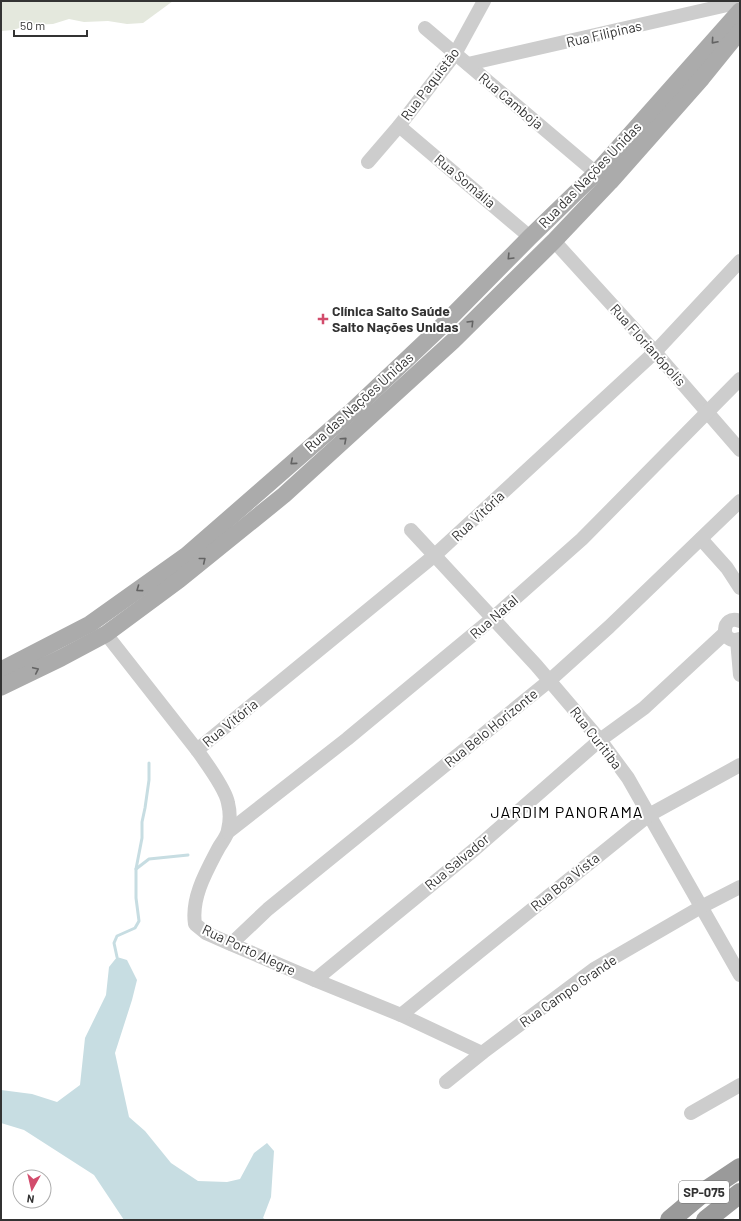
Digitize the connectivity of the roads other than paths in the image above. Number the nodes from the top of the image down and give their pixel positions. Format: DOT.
graph roads {
  1 [pos="484,1"];
  2 [pos="740,2"];
  3 [pos="740,12"];
  4 [pos="425,28"];
  5 [pos="740,31"];
  6 [pos="455,54"];
  7 [pos="468,64"];
  8 [pos="399,126"];
  9 [pos="368,162"];
  10 [pos="596,173"];
  11 [pos="530,237"];
  12 [pos="554,241"];
  13 [pos="740,261"];
  14 [pos="442,326"];
  15 [pos="453,341"];
  16 [pos="654,352"];
  17 [pos="740,379"];
  18 [pos="707,412"];
  19 [pos="740,450"];
  20 [pos="740,501"];
  21 [pos="411,530"];
  22 [pos="701,539"];
  23 [pos="187,555"];
  24 [pos="435,555"];
  25 [pos="178,580"];
  26 [pos="740,588"];
  27 [pos="493,618"];
  28 [pos="740,620"];
  29 [pos="106,634"];
  30 [pos="734,637"];
  31 [pos="1,670"];
  32 [pos="740,675"];
  33 [pos="549,681"];
  34 [pos="1,686"];
  35 [pos="600,740"];
  36 [pos="197,750"];
  37 [pos="740,765"];
  38 [pos="649,815"];
  39 [pos="228,832"];
  40 [pos="740,887"];
  41 [pos="701,907"];
  42 [pos="231,944"];
  43 [pos="740,975"];
  44 [pos="315,980"];
  45 [pos="401,1015"];
  46 [pos="482,1054"];
  47 [pos="446,1082"];
  48 [pos="740,1085"];
  49 [pos="691,1113"];
  50 [pos="740,1168"];
  51 [pos="740,1193"];
  52 [pos="670,1220"];
  53 [pos="706,1220"];
  1 -- 6 [label="street, Rua Paquistão"];
  2 -- 7 [label="street, Rua Filipinas"];
  3 -- 10 [label="main road, Rua das Nações Unidas, one-way"];
  4 -- 6 [label="street, Rua Camboja"];
  5 -- 12 [label="main road, Rua das Nações Unidas"];
  6 -- 7 [label="street, Rua Camboja"];
  6 -- 8 [label="street, Rua Paquistão"];
  7 -- 10 [label="street, Rua Camboja"];
  8 -- 9 [label="street, Rua Paquistão"];
  8 -- 11 [label="street, Rua Somália"];
  10 -- 11 [label="main road, Rua das Nações Unidas"];
  11 -- 14 [label="main road, Rua das Nações Unidas, one-way"];
  15 -- 12 [label="main road, Rua das Nações Unidas, one-way"];
  12 -- 16 [label="street, Rua Florianópolis"];
  13 -- 16 [label="street, Rua Vitória"];
  14 -- 15 [label="main road"];
  14 -- 23 [label="main road, Rua das Nações Unidas, one-way"];
  25 -- 15 [label="main road, Rua das Nações Unidas, one-way"];
  16 -- 18 [label="street, Rua Florianópolis"];
  16 -- 24 [label="street, Rua Vitória"];
  17 -- 18 [label="street, Rua Natal"];
  18 -- 19 [label="street, Rua Florianópolis"];
  18 -- 27 [label="street, Rua Natal"];
  20 -- 22 [label="street, Rua Belo Horizonte"];
  21 -- 24 [label="street, Rua Curitiba"];
  22 -- 26 [label="street"];
  22 -- 33 [label="street, Rua Belo Horizonte"];
  23 -- 25 [label="main road"];
  23 -- 31 [label="main road, Rua das Nações Unidas, one-way"];
  24 -- 27 [label="street, Rua Curitiba"];
  24 -- 36 [label="street, Rua Vitória"];
  25 -- 29 [label="main road, Rua das Nações Unidas"];
  27 -- 33 [label="street, Rua Curitiba"];
  27 -- 39 [label="street, Rua Natal"];
  28 -- 30 [label="street, Rua Salvador"];
  34 -- 29 [label="main road, Rua das Nações Unidas, one-way"];
  29 -- 36 [label="street, Rua Porto Alegre"];
  30 -- 32 [label="street"];
  30 -- 35 [label="street, Rua Salvador"];
  33 -- 35 [label="street, Rua Curitiba"];
  33 -- 42 [label="street, Rua Belo Horizonte"];
  35 -- 38 [label="street, Rua Curitiba"];
  35 -- 44 [label="street, Rua Salvador"];
  36 -- 39 [label="street, Rua Porto Alegre"];
  37 -- 38 [label="street, Rua Boa Vista"];
  38 -- 41 [label="street, Rua Curitiba"];
  38 -- 45 [label="street, Rua Boa Vista"];
  39 -- 42 [label="street, Rua Porto Alegre"];
  40 -- 41 [label="street, Rua Campo Grande"];
  41 -- 43 [label="street, Rua Curitiba"];
  41 -- 46 [label="street, Rua Campo Grande"];
  42 -- 44 [label="street, Rua Porto Alegre"];
  44 -- 45 [label="street, Rua Porto Alegre"];
  45 -- 46 [label="street, Rua Porto Alegre"];
  46 -- 47 [label="street, Rua Campo Grande"];
  48 -- 49 [label="street"];
  50 -- 52 [label="highway, SP-075"];
  51 -- 53 [label="highway, SP-075"];
}
